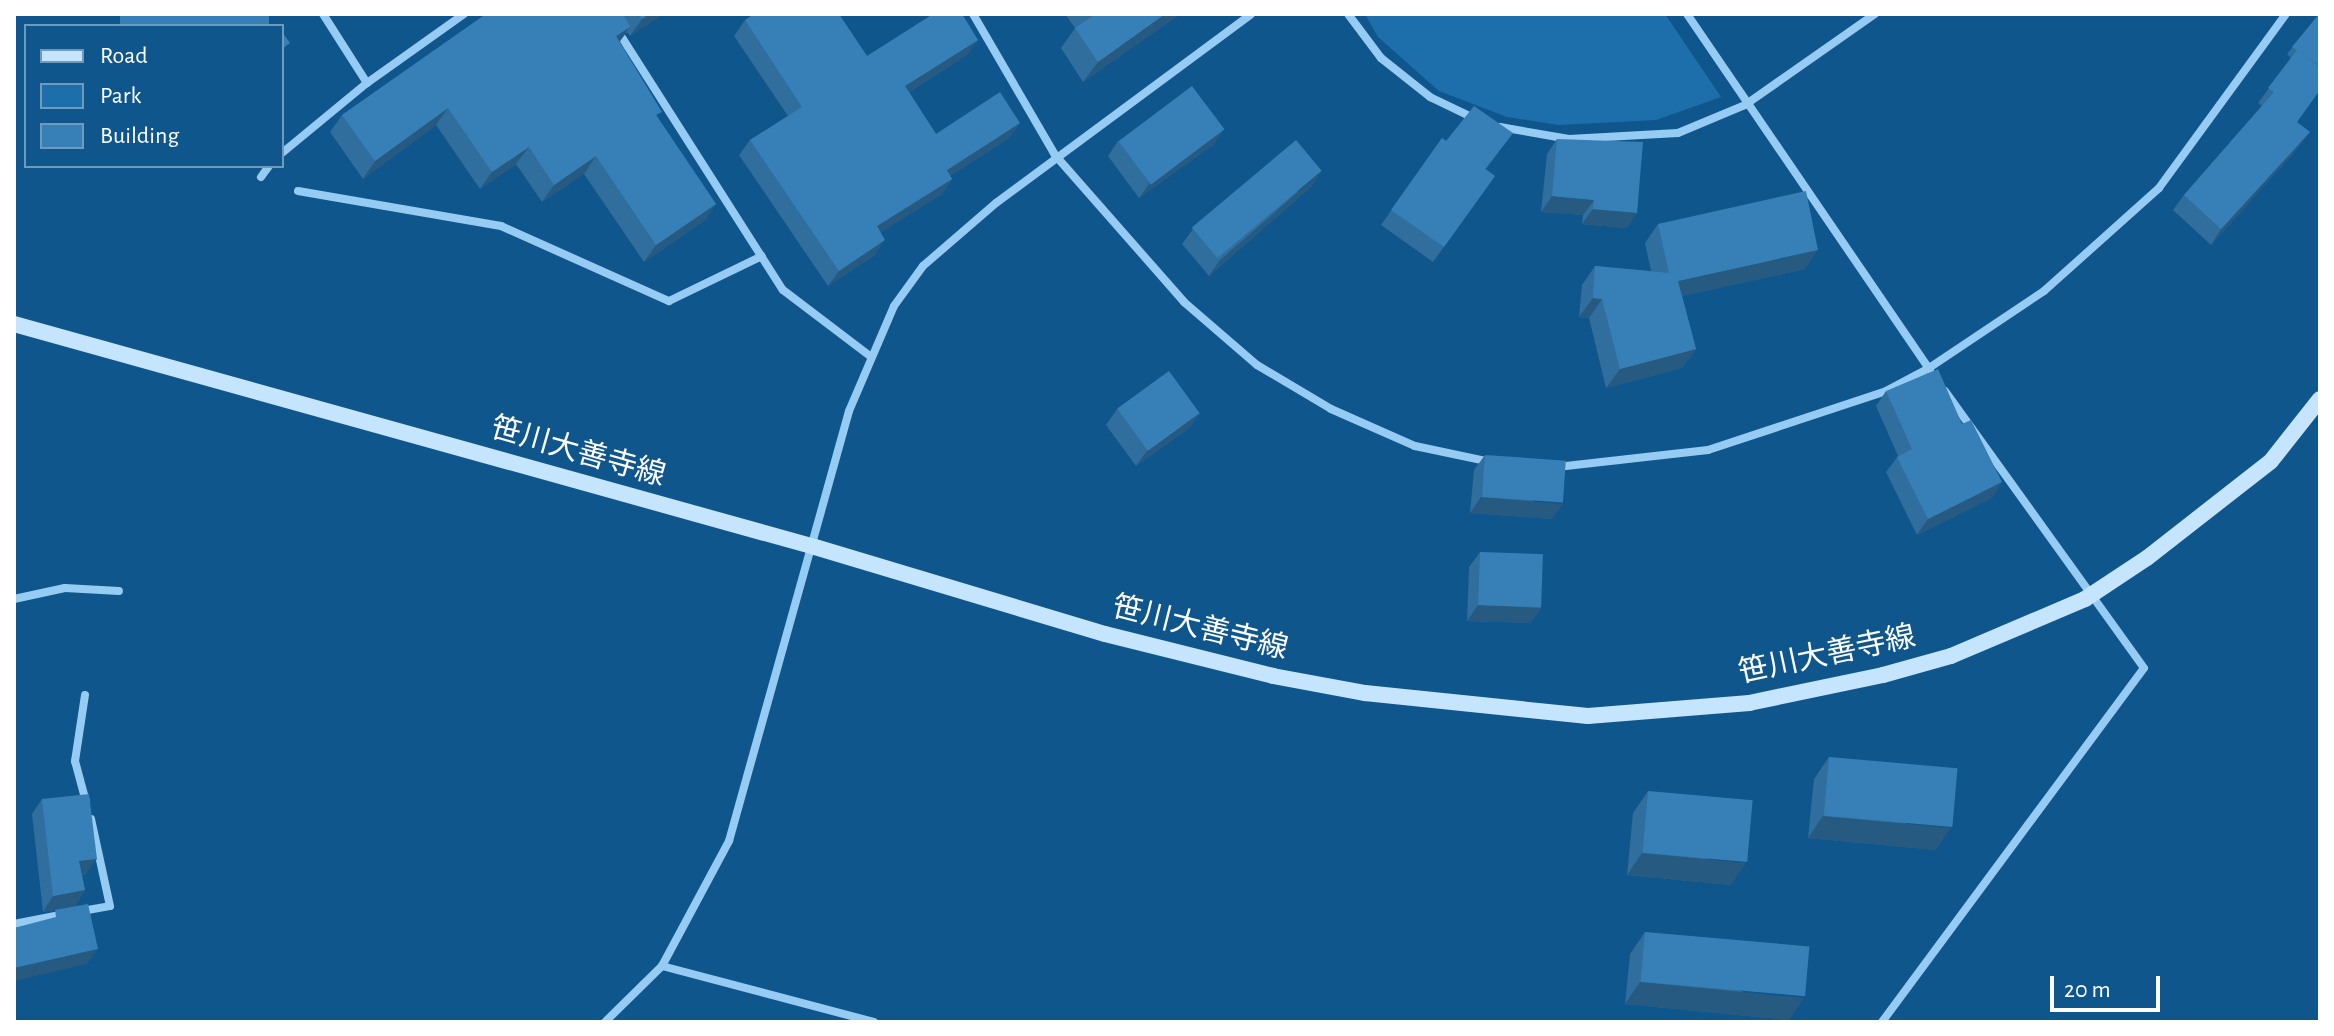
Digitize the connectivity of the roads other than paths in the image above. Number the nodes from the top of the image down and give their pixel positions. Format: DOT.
graph roads {
  1 [pos="323,14"];
  2 [pos="464,14"];
  3 [pos="607,14"];
  4 [pos="973,14"];
  5 [pos="1251,14"];
  6 [pos="1348,14"];
  7 [pos="1687,14"];
  8 [pos="1875,14"];
  9 [pos="2286,14"];
  10 [pos="367,83"];
  11 [pos="1745,105"];
  12 [pos="284,151"];
  13 [pos="1055,155"];
  14 [pos="268,168"];
  15 [pos="261,177"];
  16 [pos="298,191"];
  17 [pos="762,256"];
  18 [pos="14,324"];
  19 [pos="870,356"];
  20 [pos="1929,368"];
  21 [pos="2320,399"];
  22 [pos="1503,463"];
  23 [pos="1545,466"];
  24 [pos="815,547"];
  25 [pos="119,591"];
  26 [pos="2092,594"];
  27 [pos="14,599"];
  28 [pos="85,695"];
  29 [pos="14,924"];
  30 [pos="662,966"];
  31 [pos="605,1022"];
  32 [pos="874,1022"];
  33 [pos="1882,1022"];
  1 -- 10 [label="street"];
  2 -- 10 [label="street"];
  3 -- 17 [label="street"];
  4 -- 13 [label="street"];
  5 -- 13 [label="street"];
  6 -- 11 [label="street"];
  7 -- 11 [label="street"];
  8 -- 11 [label="street"];
  9 -- 20 [label="street"];
  10 -- 12 [label="street"];
  11 -- 20 [label="street"];
  13 -- 19 [label="street"];
  13 -- 22 [label="street"];
  14 -- 15 [label="street"];
  16 -- 17 [label="street"];
  17 -- 19 [label="street"];
  18 -- 24 [label="street, 笹川大善寺線"];
  19 -- 24 [label="street"];
  20 -- 23 [label="street"];
  20 -- 26 [label="street"];
  21 -- 26 [label="street, 笹川大善寺線"];
  24 -- 26 [label="street, 笹川大善寺線"];
  24 -- 30 [label="street"];
  25 -- 27 [label="street"];
  26 -- 33 [label="street"];
  28 -- 29 [label="street"];
  30 -- 31 [label="street"];
  30 -- 32 [label="street"];
}
